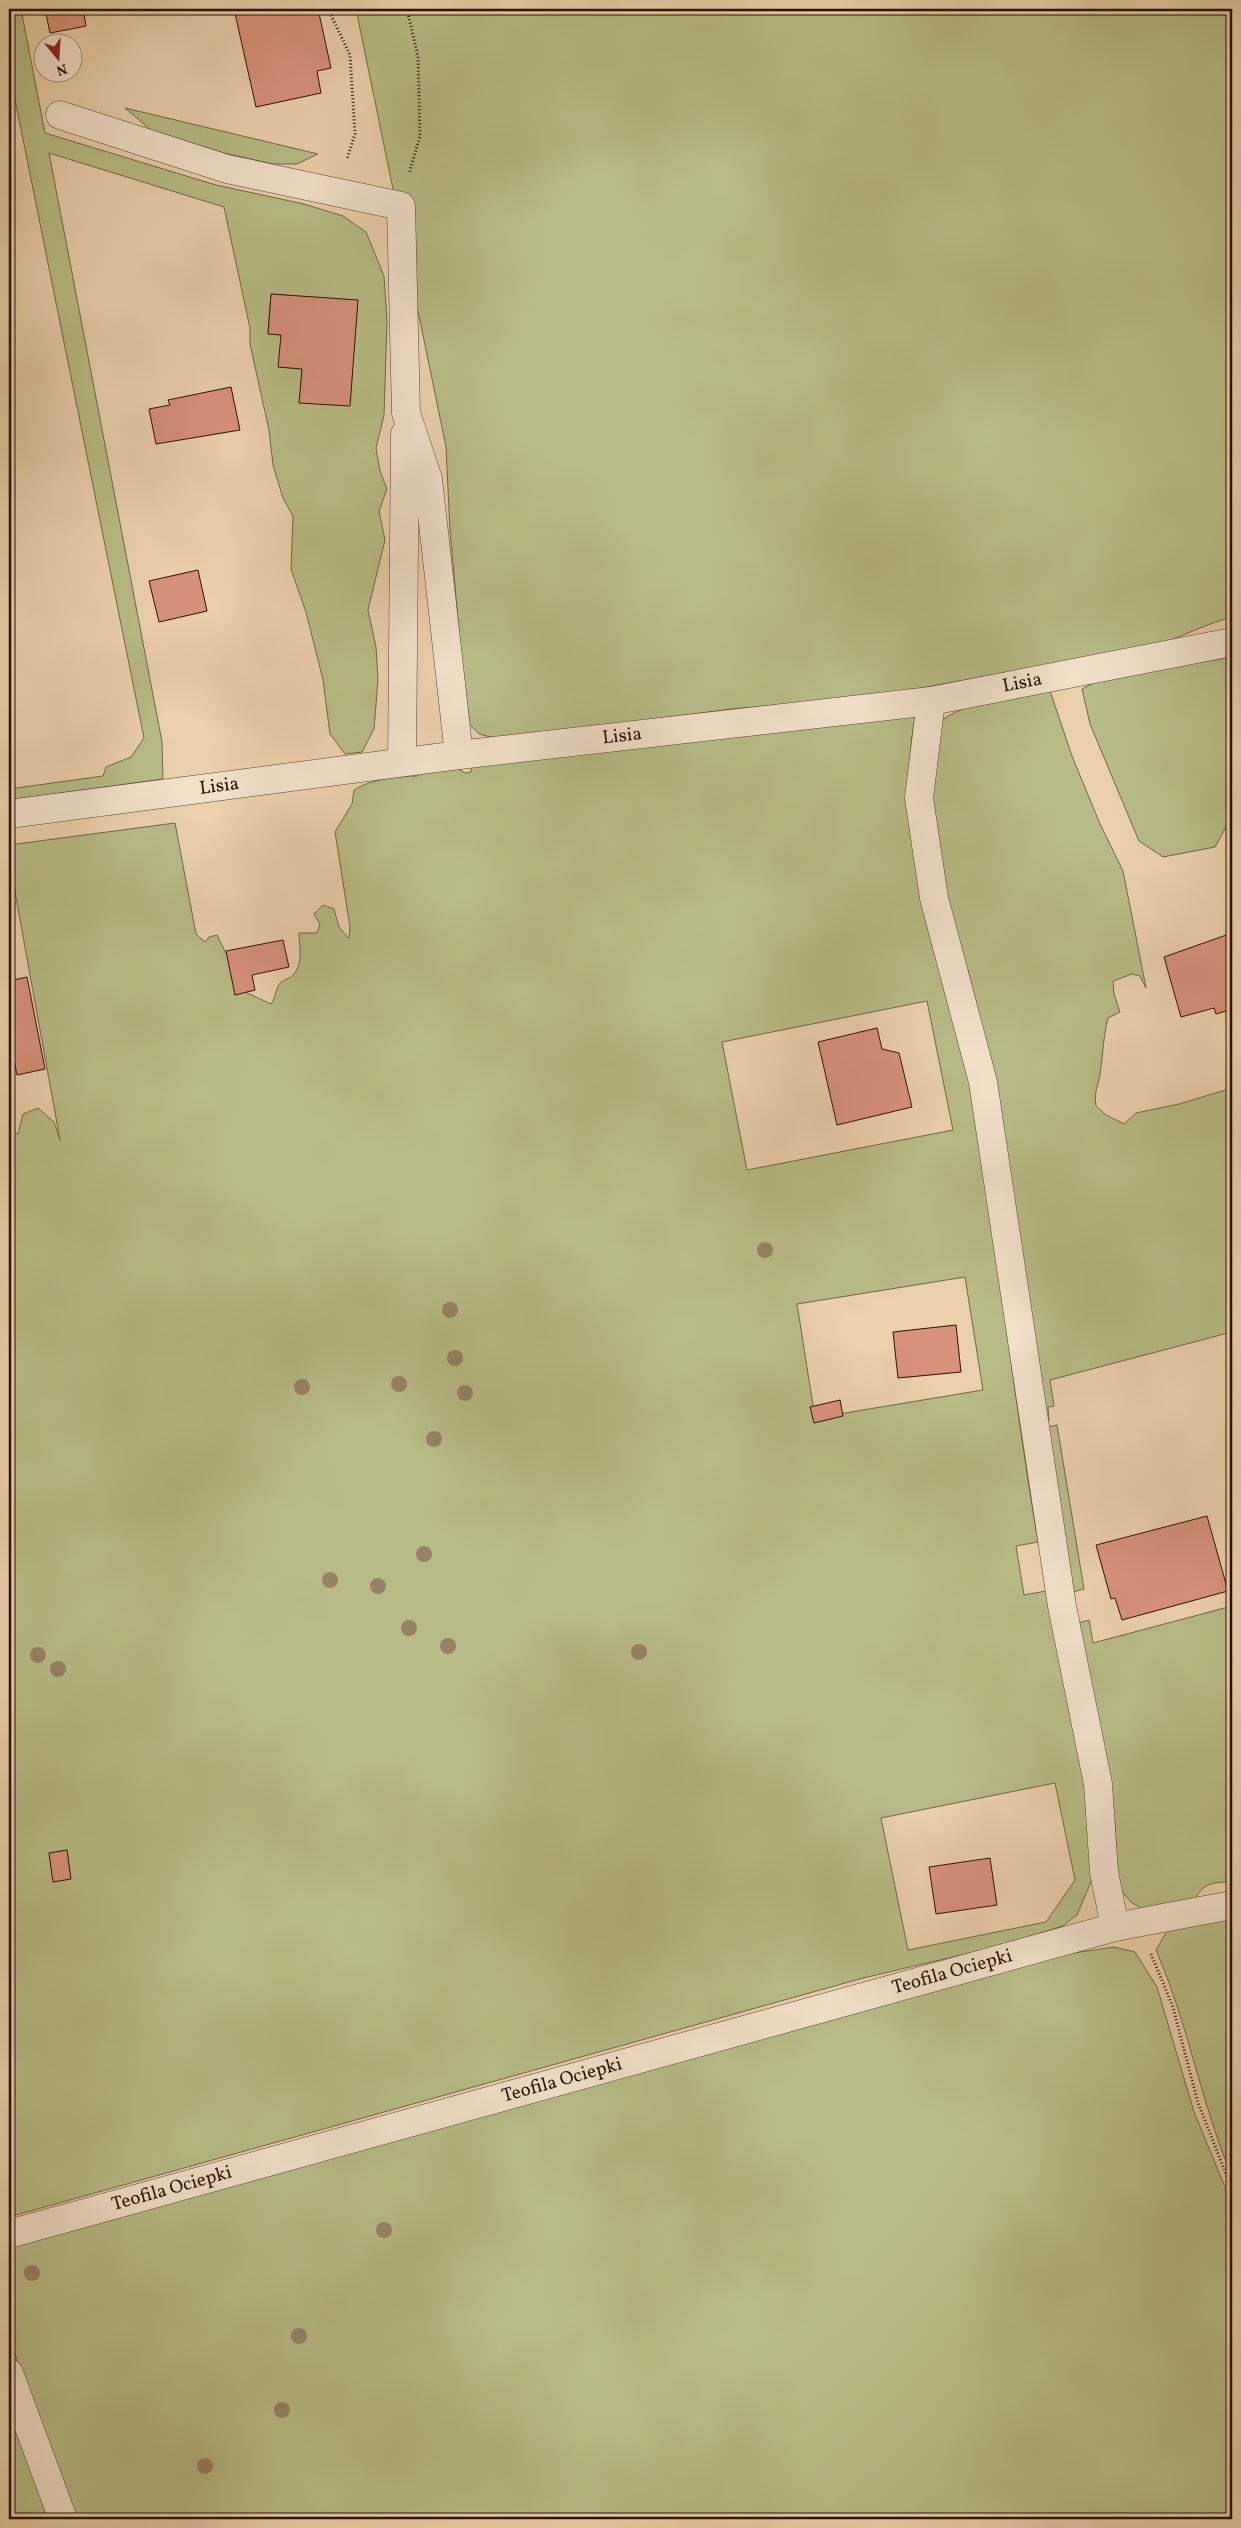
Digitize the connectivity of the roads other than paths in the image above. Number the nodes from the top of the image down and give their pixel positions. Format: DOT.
graph roads {
  1 [pos="60,115"];
  2 [pos="406,413"];
  3 [pos="1232,642"];
  4 [pos="931,701"];
  5 [pos="458,754"];
  6 [pos="402,762"];
  7 [pos="9,814"];
  8 [pos="1232,1905"];
  9 [pos="1115,1927"];
  10 [pos="9,2234"];
  11 [pos="9,2373"];
  12 [pos="63,2519"];
  1 -- 2 [label="street"];
  2 -- 5 [label="street"];
  2 -- 6 [label="street"];
  3 -- 4 [label="street, Lisia"];
  4 -- 5 [label="street, Lisia"];
  4 -- 9 [label="street"];
  5 -- 6 [label="street, Lisia"];
  6 -- 7 [label="street, Lisia"];
  8 -- 9 [label="street, Teofila Ociepki"];
  9 -- 10 [label="street, Teofila Ociepki"];
  11 -- 12 [label="street"];
}
